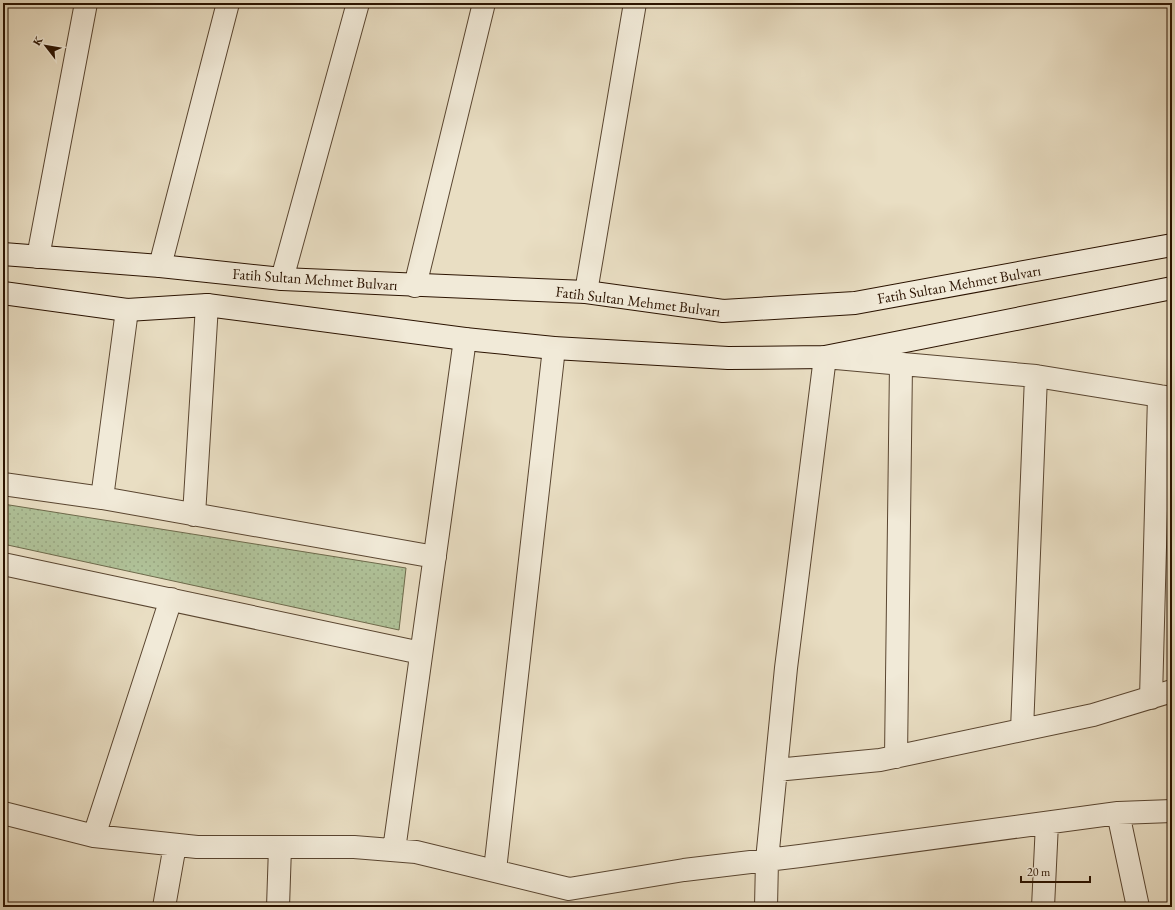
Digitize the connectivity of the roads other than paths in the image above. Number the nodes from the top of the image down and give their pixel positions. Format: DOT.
graph roads {
  1 [pos="86,3"];
  2 [pos="228,3"];
  3 [pos="358,3"];
  4 [pos="484,3"];
  5 [pos="636,3"];
  6 [pos="1172,245"];
  7 [pos="3,254"];
  8 [pos="38,257"];
  9 [pos="160,266"];
  10 [pos="282,279"];
  11 [pos="415,286"];
  12 [pos="1172,288"];
  13 [pos="586,292"];
  14 [pos="3,293"];
  15 [pos="207,305"];
  16 [pos="127,310"];
  17 [pos="465,339"];
  18 [pos="554,348"];
  19 [pos="825,357"];
  20 [pos="901,364"];
  21 [pos="1036,376"];
  22 [pos="1165,397"];
  23 [pos="3,484"];
  24 [pos="102,498"];
  25 [pos="194,515"];
  26 [pos="434,557"];
  27 [pos="3,564"];
  28 [pos="171,600"];
  29 [pos="421,653"];
  30 [pos="1172,692"];
  31 [pos="1151,698"];
  32 [pos="1022,730"];
  33 [pos="896,757"];
  34 [pos="776,770"];
  35 [pos="1172,811"];
  36 [pos="3,813"];
  37 [pos="1118,813"];
  38 [pos="1047,823"];
  39 [pos="94,836"];
  40 [pos="176,845"];
  41 [pos="280,847"];
  42 [pos="394,850"];
  43 [pos="767,860"];
  44 [pos="495,870"];
  45 [pos="164,907"];
  46 [pos="278,907"];
  47 [pos="766,907"];
  48 [pos="1043,907"];
  49 [pos="1138,907"];
  1 -- 8 [label="street"];
  2 -- 9 [label="street"];
  3 -- 10 [label="street"];
  4 -- 11 [label="street"];
  5 -- 13 [label="street"];
  6 -- 13 [label="street, Fatih Sultan Mehmet Bulvarı"];
  7 -- 8 [label="street, Fatih Sultan Mehmet Bulvarı"];
  8 -- 9 [label="street, Fatih Sultan Mehmet Bulvarı"];
  9 -- 10 [label="street, Fatih Sultan Mehmet Bulvarı"];
  10 -- 11 [label="street, Fatih Sultan Mehmet Bulvarı"];
  11 -- 13 [label="street, Fatih Sultan Mehmet Bulvarı"];
  12 -- 19 [label="street"];
  14 -- 16 [label="street"];
  15 -- 16 [label="street"];
  15 -- 17 [label="street"];
  15 -- 25 [label="street"];
  16 -- 24 [label="street"];
  17 -- 18 [label="street"];
  17 -- 26 [label="street"];
  18 -- 19 [label="street"];
  18 -- 44 [label="street"];
  19 -- 20 [label="street"];
  19 -- 34 [label="street"];
  20 -- 21 [label="street"];
  20 -- 33 [label="street"];
  21 -- 22 [label="street"];
  21 -- 32 [label="street"];
  22 -- 31 [label="street"];
  23 -- 24 [label="street"];
  24 -- 25 [label="street"];
  25 -- 26 [label="street"];
  26 -- 29 [label="street"];
  27 -- 28 [label="street"];
  28 -- 29 [label="street"];
  28 -- 39 [label="street"];
  29 -- 42 [label="street"];
  30 -- 31 [label="street"];
  31 -- 32 [label="street"];
  32 -- 33 [label="street"];
  33 -- 34 [label="street"];
  34 -- 43 [label="street"];
  35 -- 37 [label="street"];
  36 -- 39 [label="street"];
  37 -- 38 [label="street"];
  37 -- 49 [label="street"];
  38 -- 43 [label="street"];
  38 -- 48 [label="street"];
  39 -- 40 [label="street"];
  40 -- 41 [label="street"];
  40 -- 45 [label="street"];
  41 -- 42 [label="street"];
  41 -- 46 [label="street"];
  42 -- 44 [label="street"];
  43 -- 44 [label="street"];
  43 -- 47 [label="street"];
}
